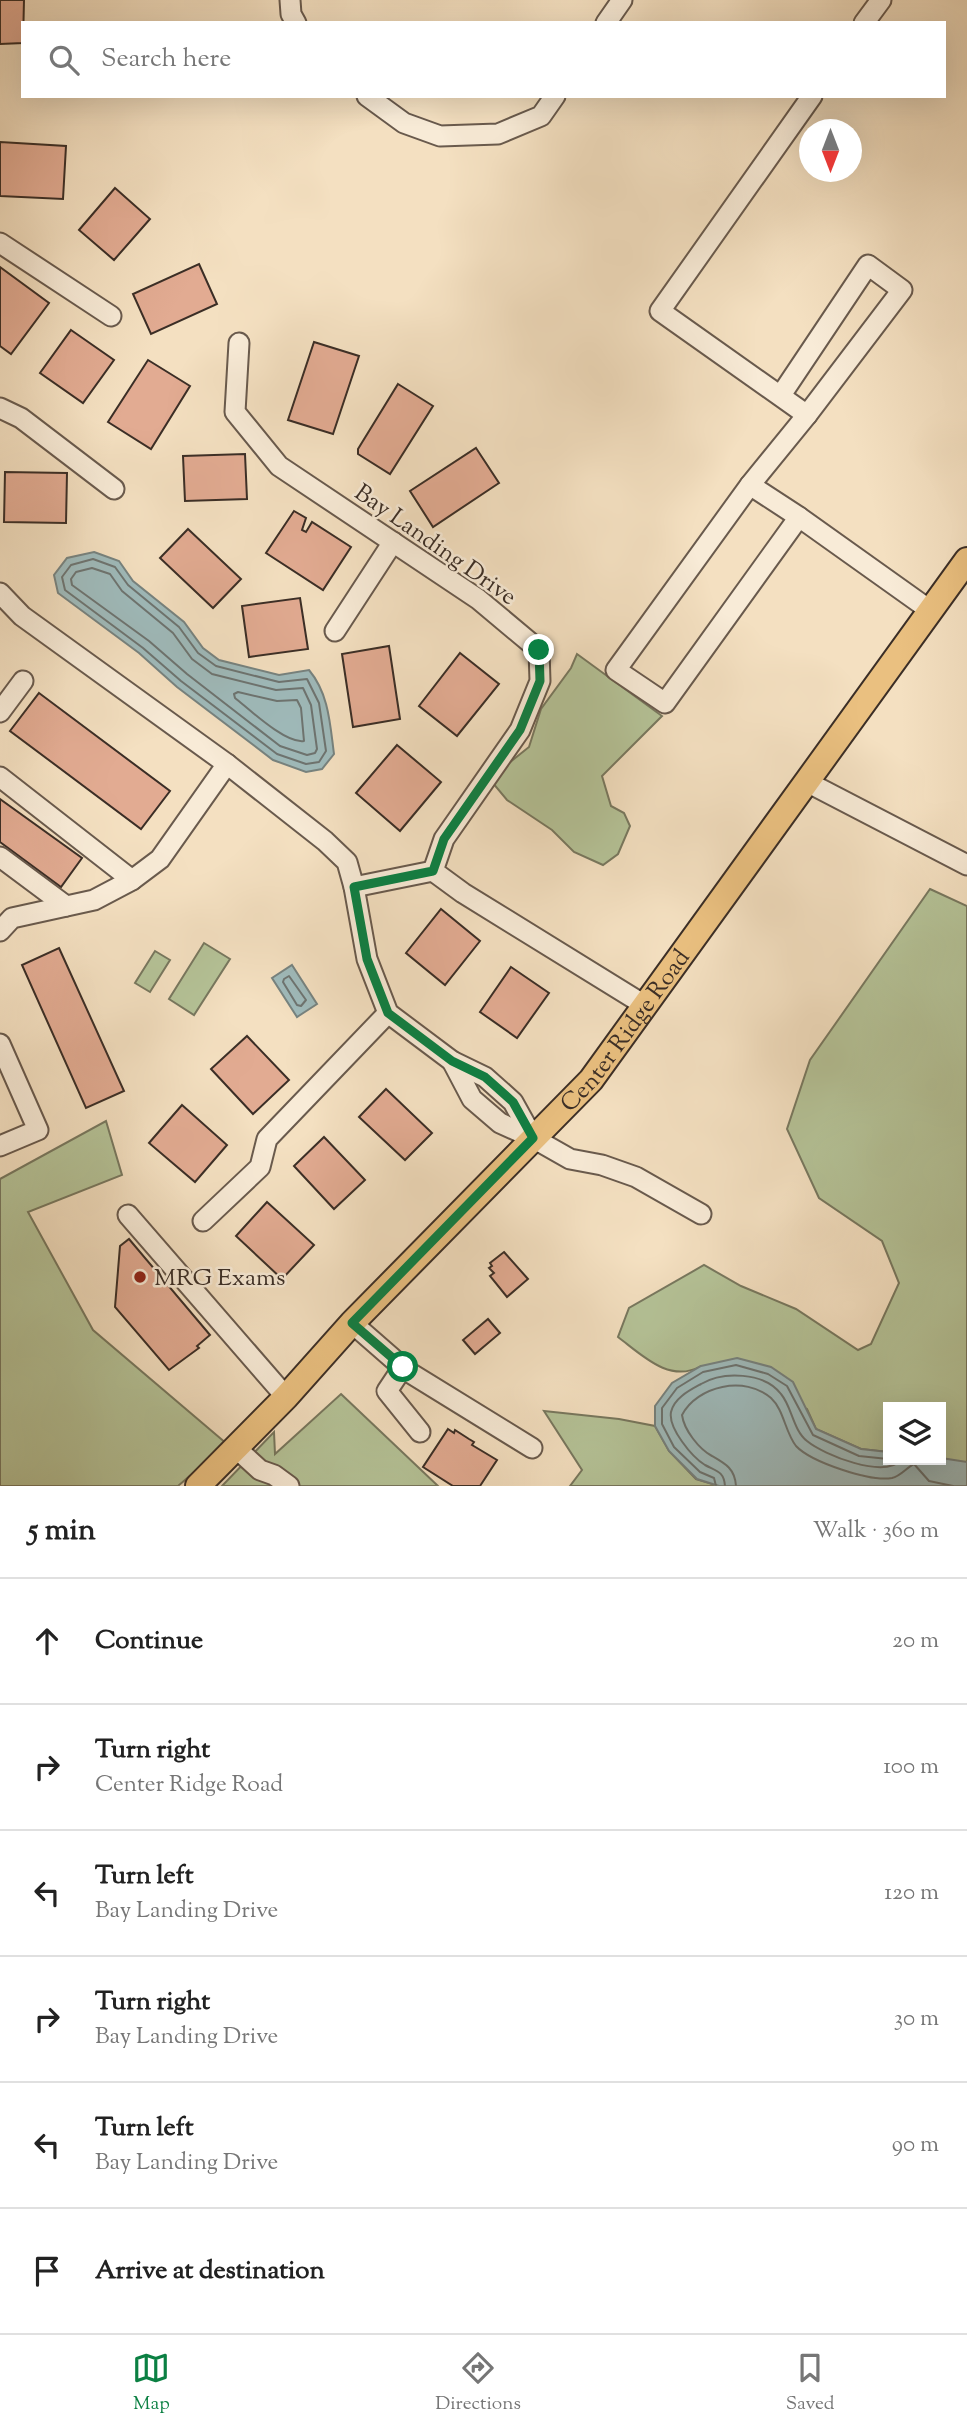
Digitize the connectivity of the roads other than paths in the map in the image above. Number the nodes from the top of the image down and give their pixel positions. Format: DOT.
graph roads {
  1 [pos="290,0"];
  2 [pos="622,0"];
  3 [pos="881,0"];
  4 [pos="295,21"];
  5 [pos="607,21"];
  6 [pos="865,21"];
  7 [pos="370,98"];
  8 [pos="554,98"];
  9 [pos="811,98"];
  10 [pos="0,243"];
  11 [pos="111,316"];
  12 [pos="239,343"];
  13 [pos="781,395"];
  14 [pos="0,408"];
  15 [pos="807,415"];
  16 [pos="750,485"];
  17 [pos="114,489"];
  18 [pos="799,517"];
  19 [pos="393,542"];
  20 [pos="967,561"];
  21 [pos="0,593"];
  22 [pos="931,611"];
  23 [pos="335,631"];
  24 [pos="23,681"];
  25 [pos="0,712"];
  26 [pos="227,764"];
  27 [pos="0,777"];
  28 [pos="807,782"];
  29 [pos="0,858"];
  30 [pos="967,865"];
  31 [pos="433,871"];
  32 [pos="132,880"];
  33 [pos="354,887"];
  34 [pos="66,906"];
  35 [pos="0,931"];
  36 [pos="646,1006"];
  37 [pos="388,1013"];
  38 [pos="0,1044"];
  39 [pos="533,1138"];
  40 [pos="0,1146"];
  41 [pos="701,1214"];
  42 [pos="128,1215"];
  43 [pos="203,1221"];
  44 [pos="352,1323"];
  45 [pos="403,1367"];
  46 [pos="286,1397"];
  47 [pos="420,1432"];
  48 [pos="532,1447"];
  49 [pos="237,1449"];
  50 [pos="261,1478"];
  51 [pos="198,1486"];
  52 [pos="289,1486"];
  1 -- 4 [label="street"];
  2 -- 5 [label="street"];
  3 -- 6 [label="street"];
  7 -- 8 [label="street"];
  9 -- 13 [label="street"];
  10 -- 11 [label="street"];
  12 -- 19 [label="street, Bay Landing Drive"];
  13 -- 15 [label="street"];
  13 -- 15 [label="street"];
  14 -- 17 [label="street"];
  15 -- 16 [label="street"];
  16 -- 18 [label="street"];
  16 -- 18 [label="street"];
  18 -- 22 [label="street"];
  19 -- 23 [label="street"];
  19 -- 31 [label="street, Bay Landing Drive"];
  20 -- 22 [label="main road, Center Ridge Road"];
  21 -- 26 [label="street"];
  22 -- 28 [label="main road, Center Ridge Road"];
  24 -- 25 [label="street"];
  26 -- 32 [label="street"];
  26 -- 33 [label="street"];
  27 -- 32 [label="street"];
  28 -- 30 [label="street"];
  28 -- 36 [label="main road, Center Ridge Road"];
  29 -- 34 [label="street"];
  31 -- 33 [label="street"];
  31 -- 36 [label="street"];
  32 -- 34 [label="street"];
  33 -- 37 [label="street"];
  34 -- 35 [label="street"];
  36 -- 39 [label="main road, Center Ridge Road"];
  37 -- 39 [label="street"];
  37 -- 43 [label="street"];
  38 -- 40 [label="street"];
  39 -- 41 [label="street"];
  39 -- 44 [label="main road, Center Ridge Road"];
  42 -- 46 [label="street"];
  44 -- 45 [label="street"];
  44 -- 46 [label="main road, Center Ridge Road"];
  45 -- 47 [label="street"];
  45 -- 48 [label="street"];
  46 -- 49 [label="main road, Center Ridge Road"];
  49 -- 50 [label="street"];
  49 -- 51 [label="main road, Center Ridge Road"];
  50 -- 52 [label="street"];
}
